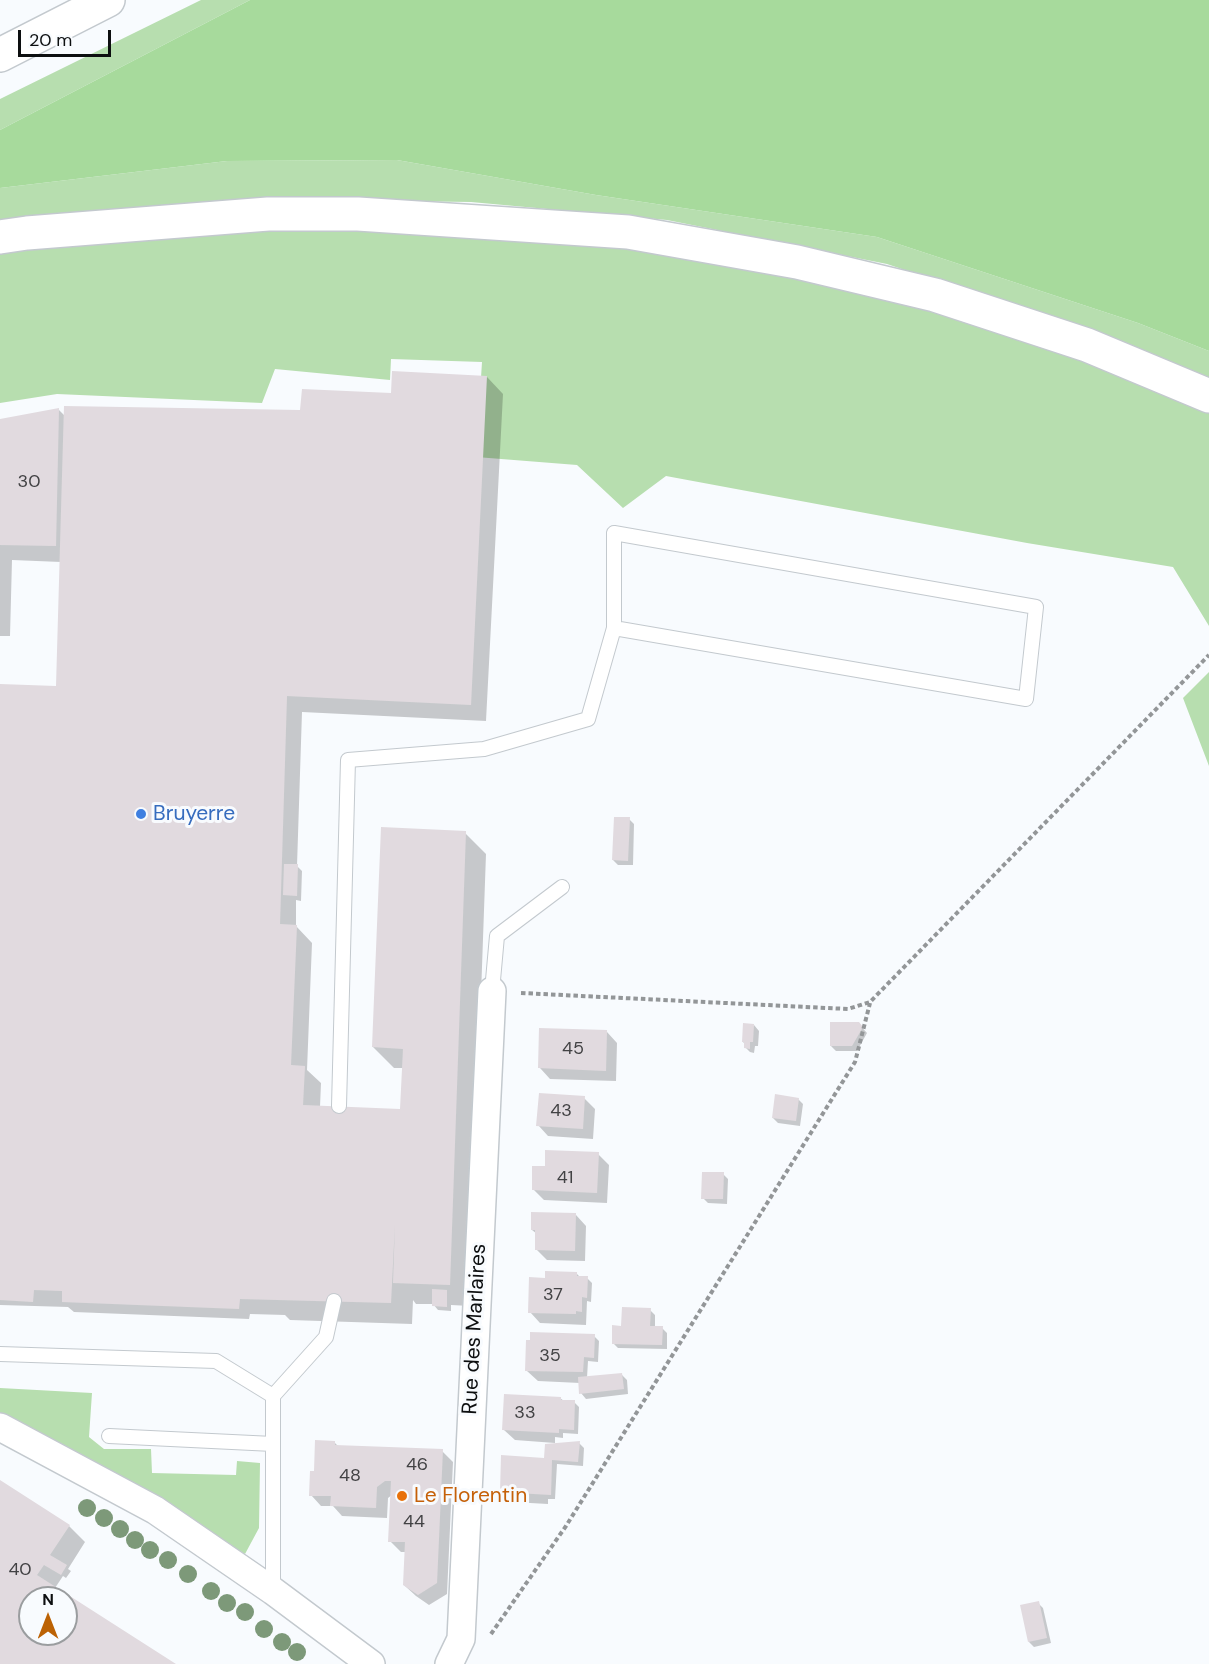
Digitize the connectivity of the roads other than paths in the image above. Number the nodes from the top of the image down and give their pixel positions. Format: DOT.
graph roads {
  1 [pos="108,0"];
  2 [pos="0,55"];
  3 [pos="0,237"];
  4 [pos="1209,396"];
  5 [pos="614,628"];
  6 [pos="562,887"];
  7 [pos="492,991"];
  8 [pos="339,1106"];
  9 [pos="334,1301"];
  10 [pos="0,1354"];
  11 [pos="273,1396"];
  12 [pos="0,1427"];
  13 [pos="109,1436"];
  14 [pos="273,1444"];
  15 [pos="273,1591"];
  16 [pos="453,1656"];
  17 [pos="371,1664"];
  1 -- 2 [label="highway"];
  3 -- 4 [label="highway"];
  5 -- 5 [label="lane"];
  5 -- 8 [label="lane"];
  6 -- 7 [label="lane"];
  7 -- 16 [label="street, Rue des Marlaires"];
  9 -- 11 [label="lane"];
  10 -- 11 [label="lane"];
  11 -- 14 [label="lane"];
  12 -- 15 [label="street"];
  13 -- 14 [label="lane"];
  14 -- 15 [label="lane"];
  15 -- 17 [label="street"];
}
